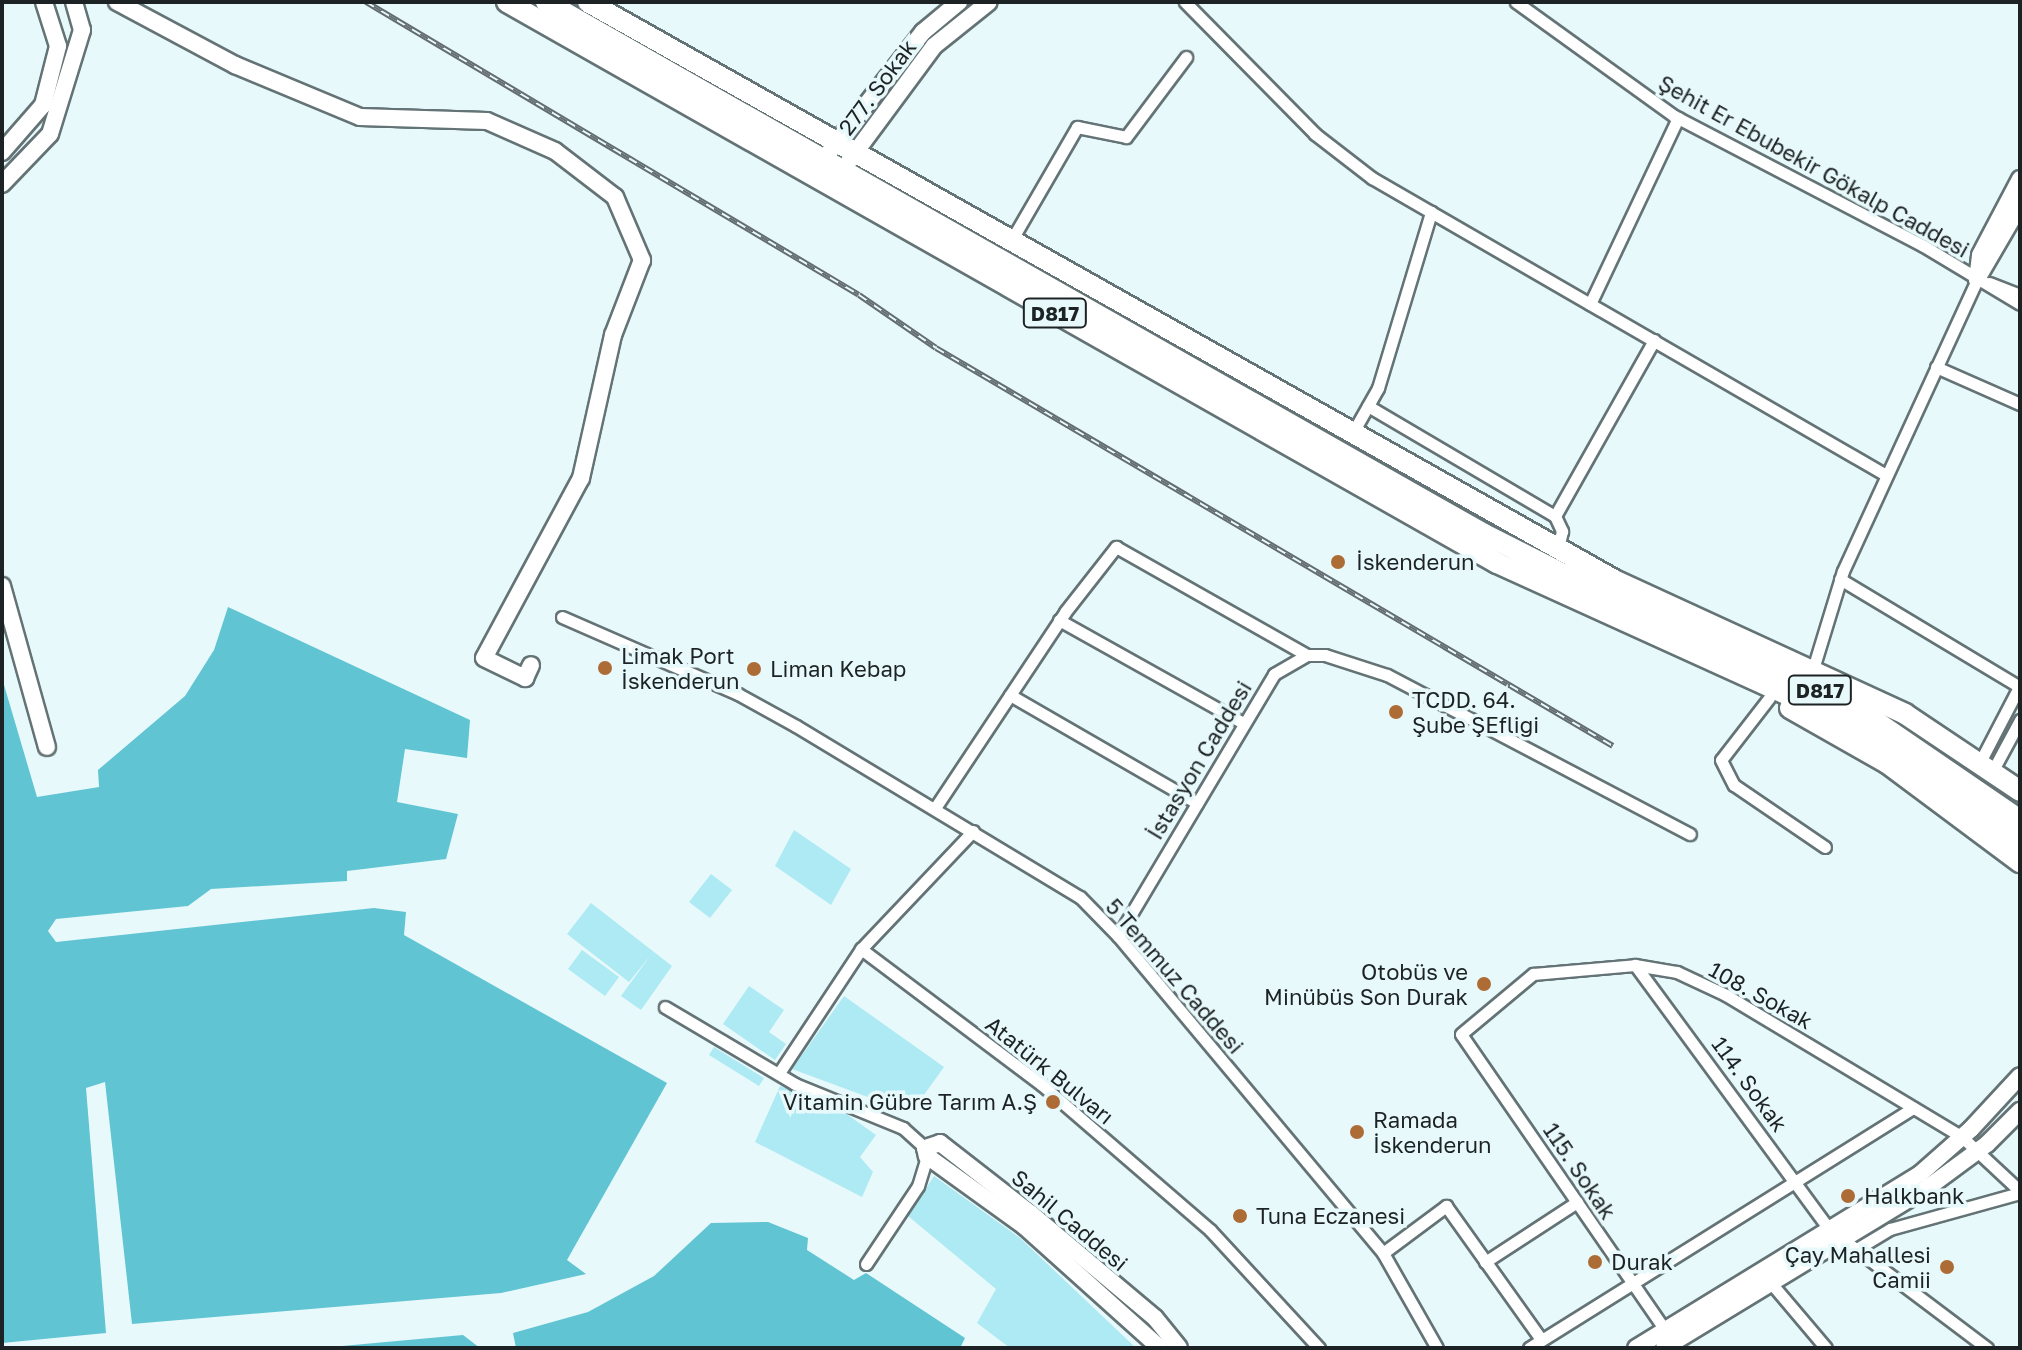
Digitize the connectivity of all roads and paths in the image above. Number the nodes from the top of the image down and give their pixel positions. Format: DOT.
graph roads {
  1 [pos="44,2"];
  2 [pos="74,2"];
  3 [pos="117,2"];
  4 [pos="546,2"];
  5 [pos="588,2"];
  6 [pos="959,2"];
  7 [pos="989,2"];
  8 [pos="1185,2"];
  9 [pos="1516,2"];
  10 [pos="524,4"];
  11 [pos="1186,57"];
  12 [pos="1678,118"];
  13 [pos="2,152"];
  14 [pos="829,153"];
  15 [pos="847,164"];
  16 [pos="2020,179"];
  17 [pos="2,184"];
  18 [pos="2020,205"];
  19 [pos="1431,212"];
  20 [pos="1011,241"];
  21 [pos="1977,280"];
  22 [pos="2020,295"];
  23 [pos="1590,304"];
  24 [pos="2020,304"];
  25 [pos="1654,340"];
  26 [pos="1936,367"];
  27 [pos="2020,404"];
  28 [pos="1368,406"];
  29 [pos="1352,434"];
  30 [pos="1886,475"];
  31 [pos="1555,516"];
  32 [pos="1558,549"];
  33 [pos="1840,579"];
  34 [pos="2,586"];
  35 [pos="1609,614"];
  36 [pos="562,617"];
  37 [pos="1059,620"];
  38 [pos="1307,655"];
  39 [pos="531,665"];
  40 [pos="1813,669"];
  41 [pos="2020,686"];
  42 [pos="1010,695"];
  43 [pos="1769,698"];
  44 [pos="2020,720"];
  45 [pos="1243,723"];
  46 [pos="47,747"];
  47 [pos="1986,766"];
  48 [pos="2020,791"];
  49 [pos="1197,803"];
  50 [pos="935,808"];
  51 [pos="2020,820"];
  52 [pos="973,831"];
  53 [pos="1690,834"];
  54 [pos="2020,842"];
  55 [pos="1825,847"];
  56 [pos="2020,862"];
  57 [pos="1118,936"];
  58 [pos="861,949"];
  59 [pos="1635,965"];
  60 [pos="665,1007"];
  61 [pos="1461,1034"];
  62 [pos="779,1073"];
  63 [pos="2020,1076"];
  64 [pos="1913,1108"];
  65 [pos="2020,1111"];
  66 [pos="1962,1137"];
  67 [pos="1978,1151"];
  68 [pos="926,1152"];
  69 [pos="1795,1181"];
  70 [pos="2020,1192"];
  71 [pos="1577,1202"];
  72 [pos="1842,1240"];
  73 [pos="1383,1253"];
  74 [pos="1485,1262"];
  75 [pos="866,1264"];
  76 [pos="1631,1280"];
  77 [pos="1771,1283"];
  78 [pos="1541,1339"];
  79 [pos="1667,1343"];
  80 [pos="1160,1348"];
  81 [pos="1179,1348"];
  82 [pos="1319,1348"];
  83 [pos="1437,1348"];
  84 [pos="1529,1348"];
  85 [pos="1636,1348"];
  86 [pos="1826,1348"];
  87 [pos="1987,1348"];
  1 -- 13 [label="street"];
  2 -- 17 [label="street"];
  3 -- 39 [label="street"];
  4 -- 14 [label="highway"];
  5 -- 14 [label="highway"];
  6 -- 14 [label="street, 277. Sokak"];
  7 -- 15 [label="street, 277. Sokak"];
  8 -- 19 [label="street"];
  9 -- 12 [label="street, Şehit Er Ebubekir Gökalp Caddesi"];
  10 -- 35 [label="highway, D817"];
  11 -- 20 [label="street"];
  12 -- 21 [label="street, Şehit Er Ebubekir Gökalp Caddesi"];
  12 -- 23 [label="street"];
  14 -- 15 [label="highway"];
  15 -- 20 [label="highway"];
  15 -- 51 [label="highway, D817"];
  16 -- 21 [label="street"];
  18 -- 21 [label="street"];
  19 -- 23 [label="street"];
  19 -- 28 [label="street"];
  20 -- 29 [label="highway"];
  21 -- 22 [label="street, Şehit Er Ebubekir Gökalp Caddesi"];
  21 -- 24 [label="street, Şehit Er Ebubekir Gökalp Caddesi"];
  21 -- 26 [label="street"];
  23 -- 25 [label="street"];
  25 -- 30 [label="street"];
  25 -- 31 [label="street"];
  26 -- 27 [label="street"];
  26 -- 30 [label="street"];
  28 -- 29 [label="street"];
  28 -- 31 [label="street"];
  29 -- 32 [label="highway"];
  30 -- 33 [label="street"];
  31 -- 32 [label="street"];
  32 -- 40 [label="highway"];
  33 -- 40 [label="street"];
  33 -- 41 [label="street"];
  34 -- 46 [label="street"];
  35 -- 43 [label="highway"];
  35 -- 54 [label="highway, D817"];
  36 -- 50 [label="street, 5 Temmuz Caddesi"];
  37 -- 38 [label="street"];
  37 -- 42 [label="street"];
  37 -- 45 [label="street"];
  38 -- 45 [label="street, İstasyon Caddesi"];
  38 -- 53 [label="street"];
  40 -- 47 [label="highway"];
  41 -- 47 [label="street"];
  42 -- 49 [label="street"];
  42 -- 50 [label="street"];
  43 -- 55 [label="street"];
  43 -- 56 [label="highway"];
  44 -- 47 [label="street"];
  45 -- 49 [label="street, İstasyon Caddesi"];
  47 -- 48 [label="highway"];
  49 -- 57 [label="street, İstasyon Caddesi"];
  50 -- 52 [label="street, 5 Temmuz Caddesi"];
  52 -- 57 [label="street, 5 Temmuz Caddesi"];
  52 -- 58 [label="street"];
  57 -- 73 [label="street, 5 Temmuz Caddesi"];
  58 -- 62 [label="street"];
  58 -- 82 [label="street, Atatürk Bulvarı"];
  59 -- 61 [label="street, 108. Sokak"];
  59 -- 64 [label="street, 108. Sokak"];
  59 -- 69 [label="street, 114. Sokak"];
  60 -- 62 [label="street, Sahil Caddesi"];
  61 -- 71 [label="street, 115. Sokak"];
  62 -- 68 [label="street, Sahil Caddesi"];
  63 -- 66 [label="street"];
  64 -- 66 [label="street, 108. Sokak"];
  64 -- 69 [label="street"];
  65 -- 67 [label="street"];
  66 -- 67 [label="street, 108. Sokak"];
  66 -- 72 [label="street"];
  67 -- 70 [label="street, 108. Sokak"];
  67 -- 72 [label="street"];
  68 -- 75 [label="street"];
  68 -- 80 [label="street, Sahil Caddesi"];
  68 -- 81 [label="street, Sahil Caddesi"];
  69 -- 72 [label="street, 114. Sokak"];
  69 -- 76 [label="street"];
  70 -- 72 [label="street"];
  71 -- 74 [label="street"];
  71 -- 76 [label="street, 115. Sokak"];
  72 -- 77 [label="street"];
  72 -- 79 [label="street"];
  72 -- 87 [label="street, 114. Sokak"];
  73 -- 74 [label="street"];
  73 -- 83 [label="street, 5 Temmuz Caddesi"];
  74 -- 78 [label="street"];
  76 -- 78 [label="street"];
  76 -- 79 [label="street, 115. Sokak"];
  77 -- 79 [label="street"];
  77 -- 86 [label="street"];
  78 -- 84 [label="street"];
  79 -- 85 [label="street"];
}
